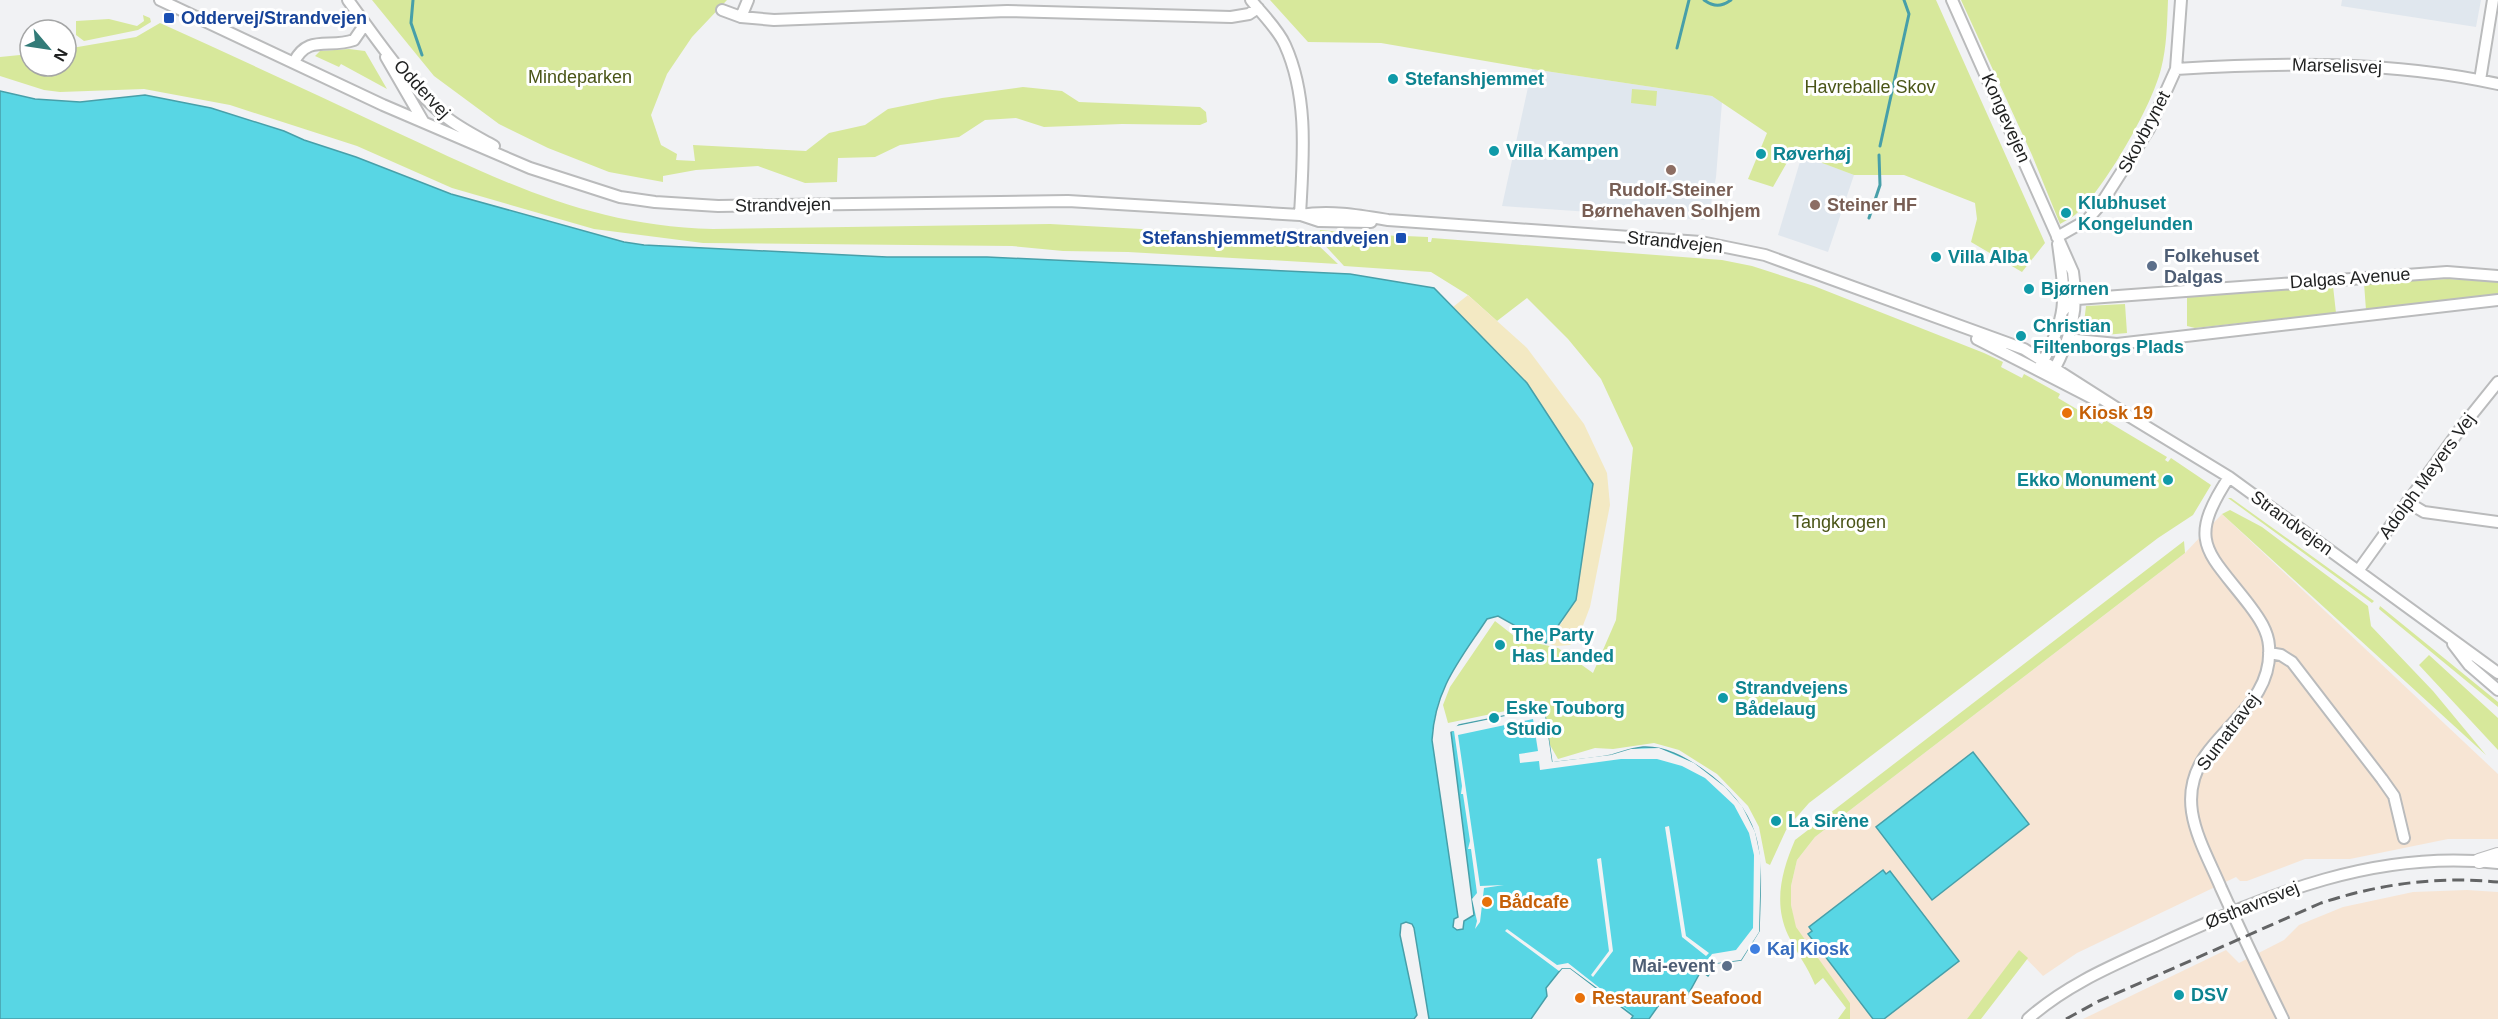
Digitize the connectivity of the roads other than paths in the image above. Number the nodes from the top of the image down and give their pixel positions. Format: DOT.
graph roads {
  1 [pos="160,0"];
  2 [pos="348,0"];
  3 [pos="748,0"];
  4 [pos="1952,0"];
  5 [pos="2181,0"];
  6 [pos="2493,0"];
  7 [pos="1255,4"];
  8 [pos="1008,6"];
  9 [pos="722,10"];
  10 [pos="741,17"];
  11 [pos="365,24"];
  12 [pos="379,41"];
  13 [pos="294,62"];
  14 [pos="2176,69"];
  15 [pos="2480,81"];
  16 [pos="2498,84"];
  17 [pos="423,121"];
  18 [pos="530,168"];
  19 [pos="1300,215"];
  20 [pos="2057,237"];
  21 [pos="2498,276"];
  22 [pos="2077,299"];
  23 [pos="2498,300"];
  24 [pos="2063,311"];
  25 [pos="1949,324"];
  26 [pos="2068,343"];
  27 [pos="2043,360"];
  28 [pos="2038,371"];
  29 [pos="2053,373"];
  30 [pos="2498,382"];
  31 [pos="2229,477"];
  32 [pos="2407,502"];
  33 [pos="2498,522"];
  34 [pos="2358,571"];
  35 [pos="2449,639"];
  36 [pos="2270,653"];
  37 [pos="2498,673"];
  38 [pos="2498,690"];
  39 [pos="2404,838"];
  40 [pos="2498,855"];
  41 [pos="2479,861"];
  42 [pos="2498,863"];
  43 [pos="2232,912"];
  44 [pos="2028,1019"];
  45 [pos="2283,1019"];
  1 -- 13 [label="street, Strandvejen"];
  2 -- 11 [label="street, Oddervej"];
  3 -- 10 [label="street"];
  4 -- 20 [label="street, Kongevejen"];
  5 -- 14 [label="street, Skovbrynet"];
  6 -- 15 [label="street"];
  7 -- 8 [label="street"];
  7 -- 19 [label="street"];
  8 -- 10 [label="street"];
  9 -- 10 [label="street"];
  11 -- 12 [label="street, Oddervej"];
  11 -- 13 [label="street"];
  12 -- 17 [label="street, Oddervej"];
  12 -- 18 [label="street, Oddervej"];
  13 -- 17 [label="street, Strandvejen"];
  14 -- 15 [label="street, Marselisvej"];
  14 -- 20 [label="street, Skovbrynet"];
  15 -- 16 [label="street, Marselisvej"];
  17 -- 18 [label="street, Strandvejen"];
  18 -- 19 [label="street, Strandvejen"];
  19 -- 25 [label="street, Strandvejen"];
  20 -- 22 [label="street"];
  20 -- 24 [label="street"];
  21 -- 22 [label="street, Dalgas Avenue"];
  22 -- 24 [label="street"];
  22 -- 26 [label="street"];
  23 -- 26 [label="street, Dalgas Avenue"];
  24 -- 27 [label="street"];
  25 -- 27 [label="street, Strandvejen"];
  25 -- 28 [label="street, Strandvejen"];
  26 -- 29 [label="street"];
  27 -- 28 [label="street"];
  27 -- 29 [label="street, Strandvejen"];
  28 -- 29 [label="street, Strandvejen"];
  29 -- 31 [label="street, Strandvejen"];
  30 -- 32 [label="street, Adolph Meyers Vej"];
  31 -- 34 [label="street, Strandvejen"];
  31 -- 36 [label="street, Sumatravej"];
  32 -- 33 [label="street"];
  32 -- 34 [label="street, Adolph Meyers Vej"];
  34 -- 35 [label="street, Strandvejen"];
  35 -- 37 [label="street, Strandvejen"];
  35 -- 38 [label="street, Strandvejen"];
  36 -- 39 [label="street"];
  36 -- 43 [label="street, Sumatravej"];
  40 -- 41 [label="main road"];
  41 -- 42 [label="street, Østhavnsvej"];
  41 -- 43 [label="street, Østhavnsvej"];
  43 -- 44 [label="street, Østhavnsvej"];
  43 -- 45 [label="street, Sumatravej"];
}
